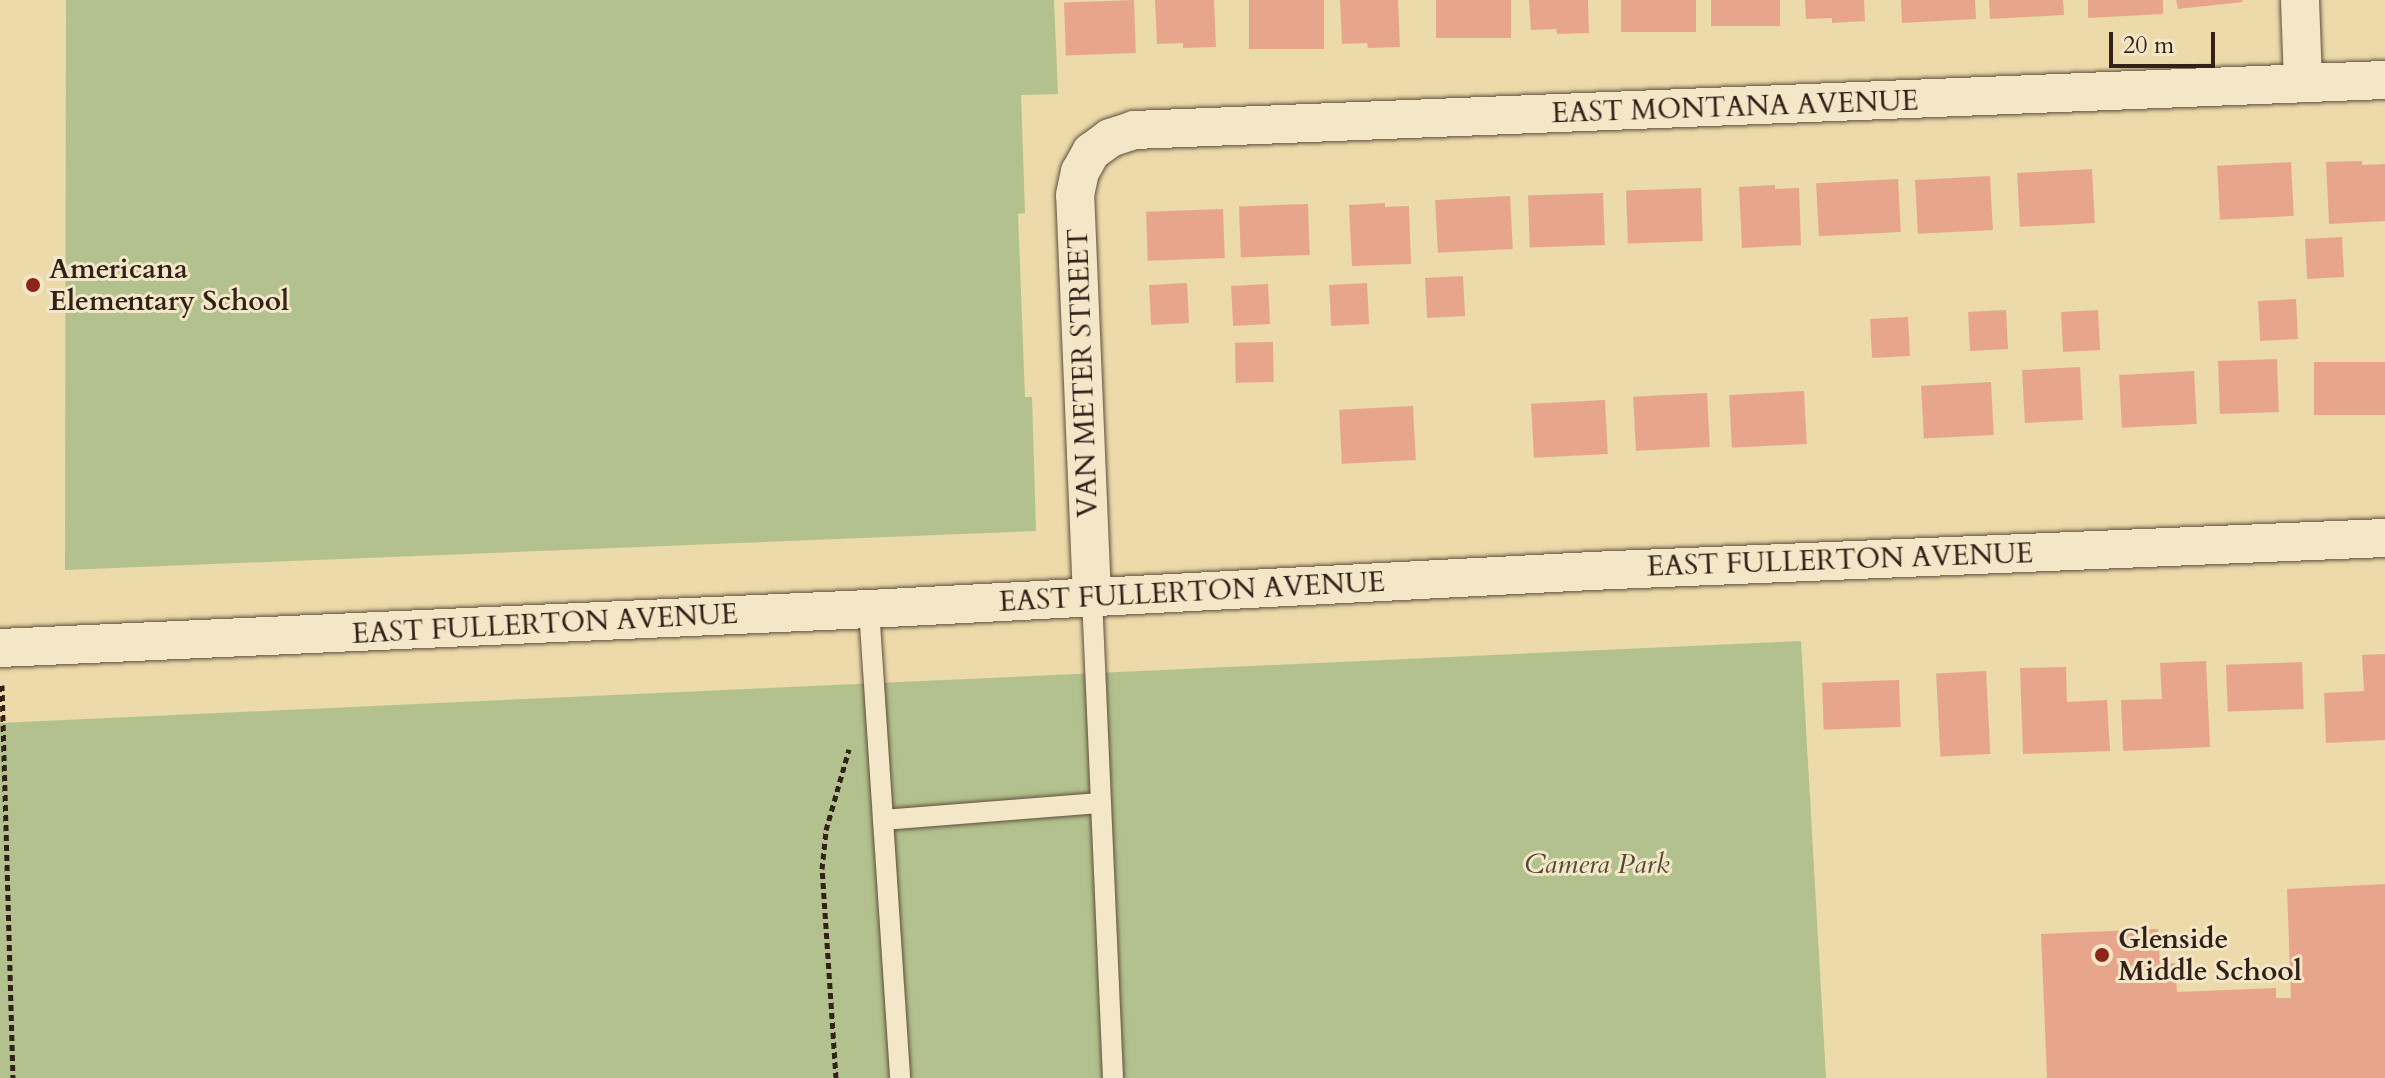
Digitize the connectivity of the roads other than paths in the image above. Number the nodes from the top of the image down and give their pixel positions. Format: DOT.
graph roads {
  1 [pos="2300,0"];
  2 [pos="2385,80"];
  3 [pos="2303,83"];
  4 [pos="1091,152"];
  5 [pos="2385,538"];
  6 [pos="1092,597"];
  7 [pos="869,609"];
  8 [pos="0,648"];
  9 [pos="1099,803"];
  10 [pos="883,820"];
  11 [pos="900,1078"];
  12 [pos="1113,1078"];
  1 -- 3 [label="street"];
  2 -- 3 [label="street, EAST MONTANA AVENUE"];
  3 -- 4 [label="street, EAST MONTANA AVENUE"];
  4 -- 6 [label="street, VAN METER STREET"];
  5 -- 6 [label="street, EAST FULLERTON AVENUE"];
  6 -- 7 [label="street, EAST FULLERTON AVENUE"];
  6 -- 9 [label="lane"];
  7 -- 8 [label="street, EAST FULLERTON AVENUE"];
  7 -- 10 [label="lane"];
  9 -- 10 [label="lane"];
  9 -- 12 [label="lane"];
  10 -- 11 [label="lane"];
}
